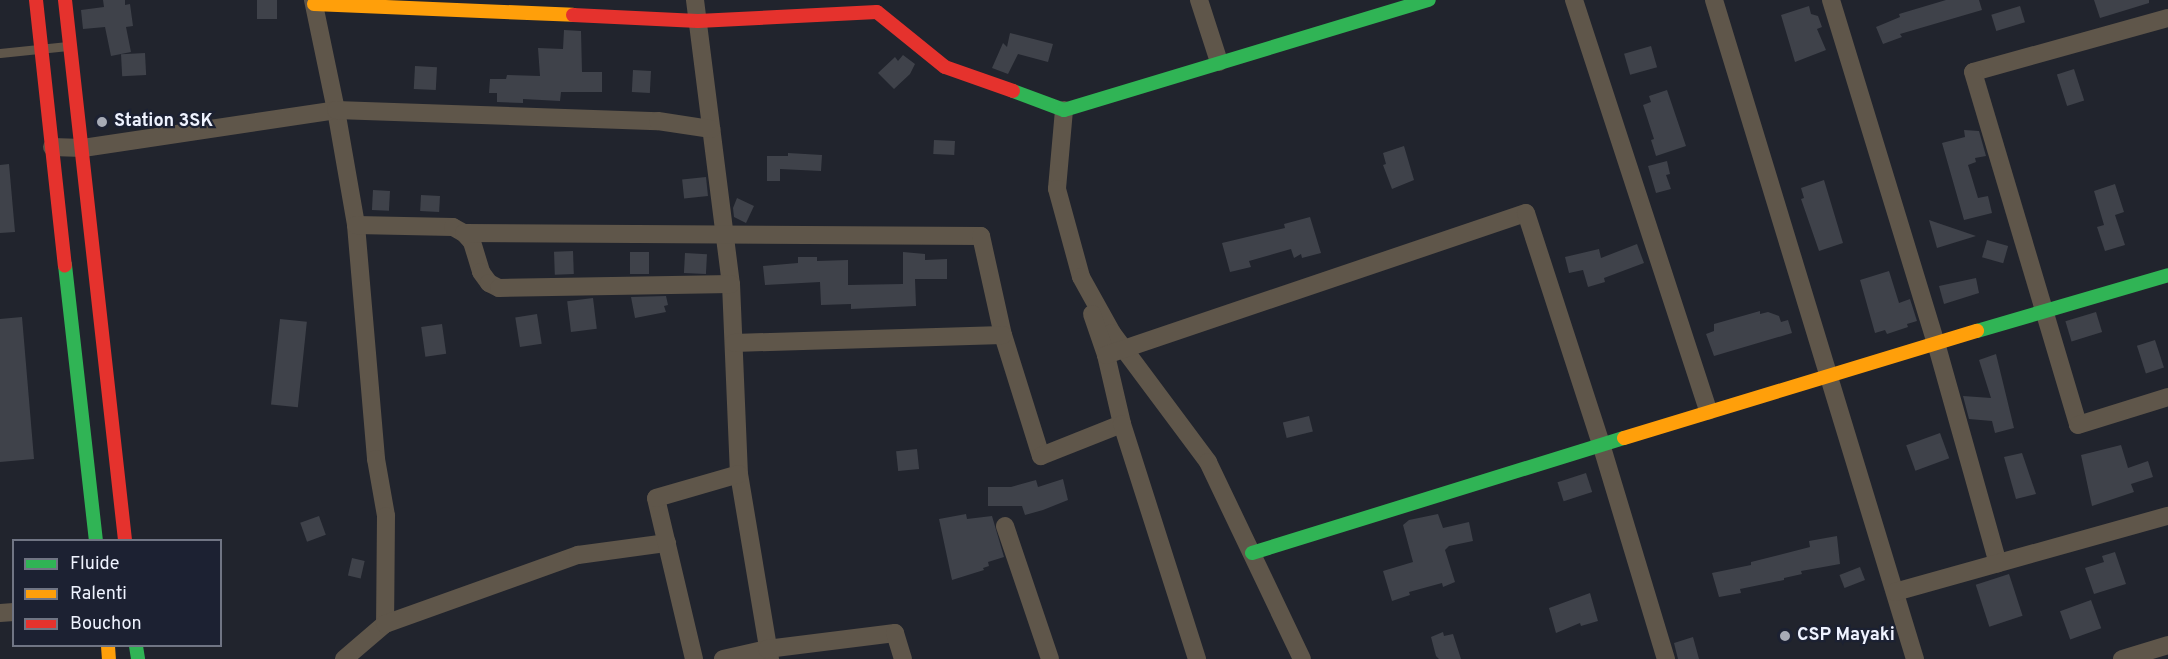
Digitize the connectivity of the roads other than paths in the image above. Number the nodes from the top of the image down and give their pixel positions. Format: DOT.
graph roads {
  1 [pos="36,0"];
  2 [pos="65,0"];
  3 [pos="695,0"];
  4 [pos="1200,0"];
  5 [pos="1430,0"];
  6 [pos="1574,0"];
  7 [pos="1714,0"];
  8 [pos="1833,1"];
  9 [pos="314,2"];
  10 [pos="2168,18"];
  11 [pos="698,21"];
  12 [pos="70,46"];
  13 [pos="41,49"];
  14 [pos="0,53"];
  15 [pos="1219,62"];
  16 [pos="336,110"];
  17 [pos="1064,110"];
  18 [pos="711,129"];
  19 [pos="52,147"];
  20 [pos="83,148"];
  21 [pos="356,225"];
  22 [pos="464,233"];
  23 [pos="725,236"];
  24 [pos="2168,275"];
  25 [pos="1081,278"];
  26 [pos="731,284"];
  27 [pos="2044,311"];
  28 [pos="1003,335"];
  29 [pos="734,343"];
  30 [pos="1936,343"];
  31 [pos="1124,349"];
  32 [pos="1106,355"];
  33 [pos="1828,375"];
  34 [pos="2168,397"];
  35 [pos="1708,411"];
  36 [pos="1122,424"];
  37 [pos="1601,444"];
  38 [pos="739,474"];
  39 [pos="2168,516"];
  40 [pos="1005,525"];
  41 [pos="96,539"];
  42 [pos="125,539"];
  43 [pos="667,543"];
  44 [pos="1252,553"];
  45 [pos="1998,563"];
  46 [pos="1895,592"];
  47 [pos="385,624"];
  48 [pos="2168,645"];
  49 [pos="768,654"];
  50 [pos="344,659"];
  51 [pos="694,659"];
  52 [pos="723,659"];
  53 [pos="903,659"];
  54 [pos="1050,659"];
  55 [pos="1197,659"];
  56 [pos="1302,659"];
  57 [pos="1666,659"];
  58 [pos="1915,659"];
  59 [pos="2122,659"];
  1 -- 13 [label="street"];
  2 -- 12 [label="street"];
  3 -- 11 [label="street"];
  4 -- 15 [label="street"];
  5 -- 15 [label="street"];
  6 -- 35 [label="street"];
  7 -- 33 [label="street"];
  8 -- 30 [label="street"];
  9 -- 11 [label="street"];
  9 -- 16 [label="street"];
  10 -- 27 [label="street"];
  11 -- 17 [label="street"];
  11 -- 18 [label="street"];
  12 -- 13 [label="lane"];
  12 -- 20 [label="street"];
  13 -- 14 [label="lane"];
  13 -- 19 [label="street"];
  15 -- 17 [label="street"];
  16 -- 18 [label="street"];
  16 -- 20 [label="street"];
  16 -- 21 [label="street"];
  17 -- 25 [label="street"];
  18 -- 23 [label="street"];
  19 -- 20 [label="street"];
  19 -- 41 [label="street"];
  20 -- 42 [label="street"];
  21 -- 22 [label="street"];
  21 -- 47 [label="street"];
  22 -- 23 [label="street"];
  22 -- 26 [label="street"];
  23 -- 26 [label="street"];
  23 -- 28 [label="street"];
  24 -- 27 [label="street"];
  25 -- 31 [label="street"];
  25 -- 32 [label="street"];
  26 -- 29 [label="street"];
  27 -- 30 [label="street"];
  27 -- 34 [label="street"];
  28 -- 29 [label="street"];
  28 -- 36 [label="street"];
  29 -- 38 [label="street"];
  30 -- 33 [label="street"];
  30 -- 45 [label="street"];
  31 -- 32 [label="street"];
  31 -- 37 [label="street"];
  31 -- 44 [label="street"];
  32 -- 36 [label="street"];
  33 -- 35 [label="street"];
  33 -- 46 [label="street"];
  35 -- 37 [label="street"];
  36 -- 55 [label="street"];
  37 -- 44 [label="street"];
  37 -- 57 [label="street"];
  38 -- 43 [label="street"];
  38 -- 49 [label="street"];
  39 -- 45 [label="street"];
  40 -- 54 [label="street"];
  43 -- 47 [label="street"];
  43 -- 51 [label="street"];
  44 -- 56 [label="street"];
  45 -- 46 [label="street"];
  46 -- 58 [label="street"];
  47 -- 50 [label="street"];
  48 -- 59 [label="street"];
  49 -- 52 [label="street"];
  49 -- 53 [label="street"];
}
